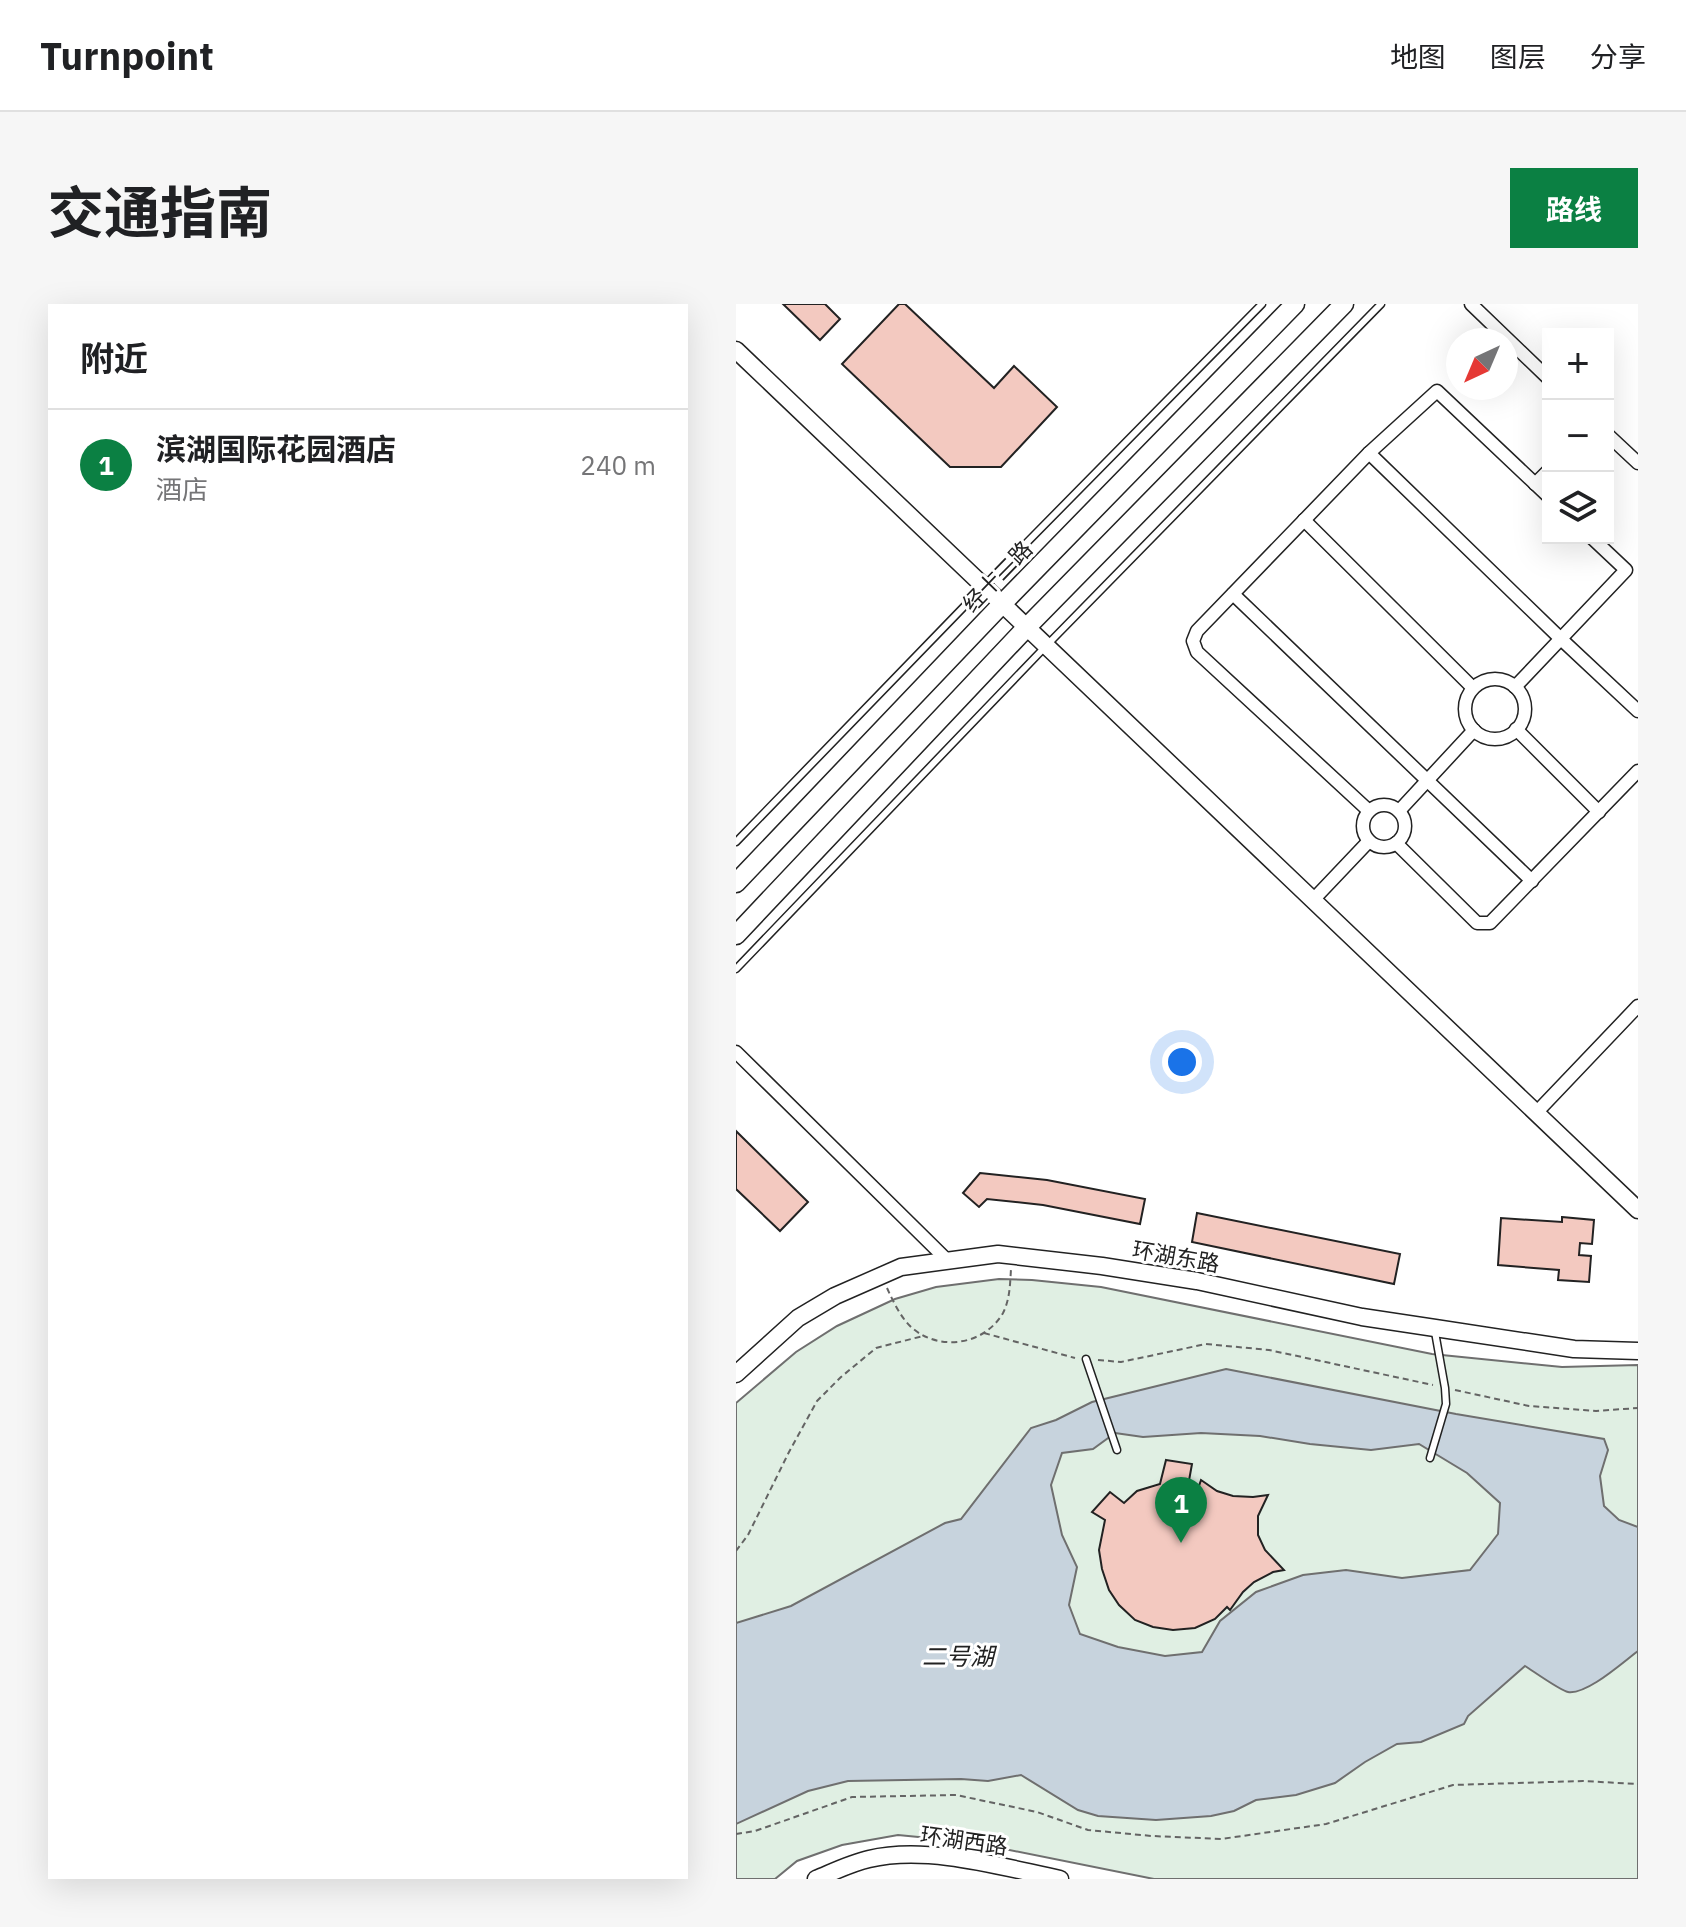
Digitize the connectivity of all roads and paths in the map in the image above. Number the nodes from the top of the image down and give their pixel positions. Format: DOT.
graph roads {
  1 [pos="1262,304"];
  2 [pos="1295,304"];
  3 [pos="1344,304"];
  4 [pos="1381,304"];
  5 [pos="1471,304"];
  6 [pos="736,350"];
  7 [pos="1542,372"];
  8 [pos="1614,441"];
  9 [pos="1369,453"];
  10 [pos="1638,463"];
  11 [pos="1547,472"];
  12 [pos="1535,484"];
  13 [pos="1542,490"];
  14 [pos="1304,520"];
  15 [pos="1600,544"];
  16 [pos="1632,570"];
  17 [pos="984,586"];
  18 [pos="1233,594"];
  19 [pos="1002,604"];
  20 [pos="1026,628"];
  21 [pos="1561,639"];
  22 [pos="1046,646"];
  23 [pos="1515,687"];
  24 [pos="1473,688"];
  25 [pos="1638,711"];
  26 [pos="1516,729"];
  27 [pos="1474,730"];
  28 [pos="1638,771"];
  29 [pos="1427,781"];
  30 [pos="1369,811"];
  31 [pos="1399,811"];
  32 [pos="1599,812"];
  33 [pos="1369,841"];
  34 [pos="736,842"];
  35 [pos="1396,843"];
  36 [pos="1532,881"];
  37 [pos="736,883"];
  38 [pos="1313,900"];
  39 [pos="736,935"];
  40 [pos="736,969"];
  41 [pos="1638,1006"];
  42 [pos="736,1052"];
  43 [pos="1536,1113"];
  44 [pos="1638,1210"];
  45 [pos="1012,1256"];
  46 [pos="947,1260"];
  47 [pos="880,1276"];
  48 [pos="1435,1328"];
  49 [pos="984,1333"];
  50 [pos="923,1336"];
  51 [pos="1638,1351"];
  52 [pos="1086,1359"];
  53 [pos="736,1374"];
  54 [pos="1445,1388"];
  55 [pos="1638,1408"];
  56 [pos="1117,1450"];
  57 [pos="1430,1458"];
  58 [pos="736,1551"];
  59 [pos="1638,1784"];
  60 [pos="736,1834"];
  61 [pos="816,1879"];
  62 [pos="1060,1879"];
  1 -- 17 [label="lane"];
  2 -- 19 [label="main road, 经十二路"];
  3 -- 20 [label="main road"];
  4 -- 22 [label="lane"];
  5 -- 7 [label="street"];
  6 -- 17 [label="street"];
  8 -- 10 [label="street"];
  9 -- 12 [label="street"];
  9 -- 14 [label="street"];
  9 -- 21 [label="street"];
  11 -- 12 [label="street"];
  12 -- 13 [label="street"];
  14 -- 18 [label="street"];
  14 -- 24 [label="street"];
  15 -- 16 [label="street"];
  16 -- 21 [label="street"];
  17 -- 19 [label="street"];
  17 -- 34 [label="lane"];
  18 -- 29 [label="street"];
  18 -- 30 [label="street"];
  19 -- 20 [label="street"];
  19 -- 37 [label="main road, 经十二路"];
  20 -- 22 [label="street"];
  20 -- 39 [label="main road"];
  21 -- 23 [label="street"];
  21 -- 25 [label="street"];
  22 -- 38 [label="street"];
  22 -- 40 [label="lane"];
  23 -- 24 [label="street"];
  23 -- 26 [label="street"];
  24 -- 27 [label="street"];
  26 -- 27 [label="street"];
  26 -- 32 [label="street"];
  27 -- 29 [label="street"];
  28 -- 32 [label="street"];
  29 -- 31 [label="street"];
  29 -- 36 [label="street"];
  30 -- 31 [label="street"];
  30 -- 33 [label="street"];
  31 -- 35 [label="street"];
  32 -- 36 [label="street"];
  33 -- 35 [label="street"];
  33 -- 38 [label="street"];
  35 -- 36 [label="street"];
  38 -- 43 [label="street"];
  41 -- 43 [label="street"];
  42 -- 46 [label="street"];
  43 -- 44 [label="street"];
  45 -- 46 [label="street, 环湖东路"];
  45 -- 48 [label="street, 环湖东路"];
  45 -- 49 [label="path"];
  46 -- 47 [label="street, 环湖东路"];
  47 -- 50 [label="path"];
  47 -- 53 [label="street, 环湖东路"];
  48 -- 51 [label="street, 环湖东路"];
  48 -- 54 [label="lane"];
  49 -- 50 [label="path"];
  49 -- 52 [label="path"];
  50 -- 58 [label="path"];
  52 -- 54 [label="path"];
  52 -- 56 [label="lane"];
  54 -- 55 [label="path"];
  54 -- 57 [label="lane"];
  59 -- 60 [label="path"];
  61 -- 62 [label="street, 环湖西路"];
}
